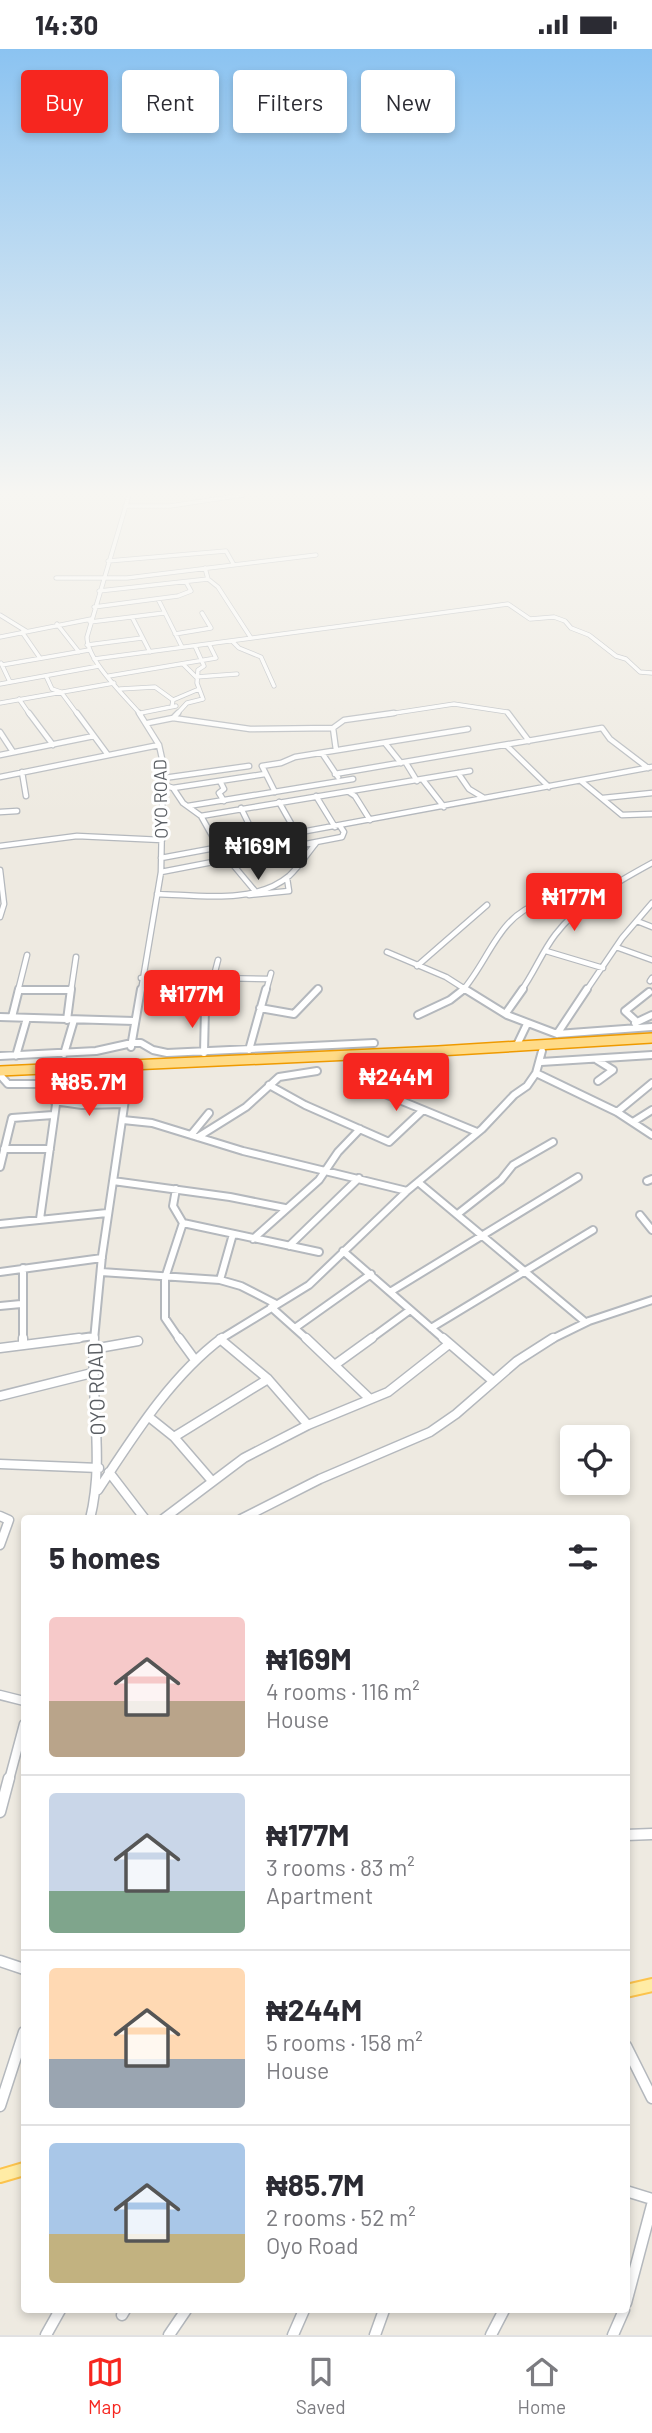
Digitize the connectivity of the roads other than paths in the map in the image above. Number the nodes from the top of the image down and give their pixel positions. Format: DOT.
graph roads {
  1 [pos="96,602"];
  2 [pos="143,602"];
  3 [pos="159,602"];
  4 [pos="227,602"];
  5 [pos="94,607"];
  6 [pos="163,613"];
  7 [pos="202,613"];
  8 [pos="0,615"];
  9 [pos="132,617"];
  10 [pos="90,620"];
  11 [pos="57,624"];
  12 [pos="24,632"];
  13 [pos="175,634"];
  14 [pos="0,637"];
  15 [pos="142,638"];
  16 [pos="251,639"];
  17 [pos="232,641"];
  18 [pos="209,644"];
  19 [pos="195,646"];
  20 [pos="182,647"];
  21 [pos="88,648"];
  22 [pos="79,652"];
  23 [pos="150,652"];
  24 [pos="40,658"];
  25 [pos="94,659"];
  26 [pos="201,660"];
  27 [pos="1,664"];
  28 [pos="183,664"];
  29 [pos="100,666"];
  30 [pos="652,673"];
  31 [pos="237,674"];
  32 [pos="46,675"];
  33 [pos="109,676"];
  34 [pos="196,677"];
  35 [pos="10,682"];
  36 [pos="114,683"];
  37 [pos="0,684"];
  38 [pos="274,686"];
  39 [pos="120,689"];
  40 [pos="199,689"];
  41 [pos="61,692"];
  42 [pos="19,699"];
  43 [pos="1,702"];
  44 [pos="173,703"];
  45 [pos="187,703"];
  46 [pos="141,713"];
  47 [pos="173,717"];
  48 [pos="148,723"];
  49 [pos="333,728"];
  50 [pos="468,729"];
  51 [pos="0,732"];
  52 [pos="94,736"];
  53 [pos="529,741"];
  54 [pos="385,743"];
  55 [pos="53,745"];
  56 [pos="159,745"];
  57 [pos="506,745"];
  58 [pos="336,750"];
  59 [pos="13,752"];
  60 [pos="322,753"];
  61 [pos="0,754"];
  62 [pos="108,755"];
  63 [pos="403,763"];
  64 [pos="249,766"];
  65 [pos="650,768"];
  66 [pos="470,771"];
  67 [pos="22,772"];
  68 [pos="458,773"];
  69 [pos="265,774"];
  70 [pos="335,774"];
  71 [pos="0,777"];
  72 [pos="353,779"];
  73 [pos="420,780"];
  74 [pos="220,781"];
  75 [pos="340,781"];
  76 [pos="581,781"];
  77 [pos="164,782"];
  78 [pos="549,787"];
  79 [pos="173,788"];
  80 [pos="360,789"];
  81 [pos="348,791"];
  82 [pos="275,792"];
  83 [pos="652,793"];
  84 [pos="26,796"];
  85 [pos="316,796"];
  86 [pos="355,796"];
  87 [pos="476,798"];
  88 [pos="601,798"];
  89 [pos="224,801"];
  90 [pos="279,802"];
  91 [pos="188,806"];
  92 [pos="241,807"];
  93 [pos="444,807"];
  94 [pos="17,811"];
  95 [pos="0,813"];
  96 [pos="652,814"];
  97 [pos="201,816"];
  98 [pos="370,820"];
  99 [pos="338,827"];
  100 [pos="297,834"];
  101 [pos="162,840"];
  102 [pos="257,841"];
  103 [pos="316,843"];
  104 [pos="0,846"];
  105 [pos="219,848"];
  106 [pos="161,858"];
  107 [pos="231,860"];
  108 [pos="652,863"];
  109 [pos="0,870"];
  110 [pos="160,872"];
  111 [pos="287,878"];
  112 [pos="1,889"];
  113 [pos="254,891"];
  114 [pos="157,894"];
  115 [pos="240,895"];
  116 [pos="652,903"];
  117 [pos="487,905"];
  118 [pos="0,917"];
  119 [pos="571,919"];
  120 [pos="637,921"];
  121 [pos="652,927"];
  122 [pos="616,947"];
  123 [pos="546,951"];
  124 [pos="387,952"];
  125 [pos="27,955"];
  126 [pos="76,957"];
  127 [pos="218,960"];
  128 [pos="652,960"];
  129 [pos="417,966"];
  130 [pos="603,968"];
  131 [pos="215,977"];
  132 [pos="141,978"];
  133 [pos="318,989"];
  134 [pos="464,989"];
  135 [pos="71,990"];
  136 [pos="20,991"];
  137 [pos="649,992"];
  138 [pos="205,1008"];
  139 [pos="260,1008"];
  140 [pos="149,1010"];
  141 [pos="506,1013"];
  142 [pos="418,1014"];
  143 [pos="652,1015"];
  144 [pos="0,1017"];
  145 [pos="12,1017"];
  146 [pos="27,1018"];
  147 [pos="70,1020"];
  148 [pos="134,1021"];
  149 [pos="636,1022"];
  150 [pos="527,1024"];
  151 [pos="652,1027"];
  152 [pos="629,1030"];
  153 [pos="557,1034"];
  154 [pos="652,1038"];
  155 [pos="374,1043"];
  156 [pos="652,1044"];
  157 [pos="131,1045"];
  158 [pos="516,1047"];
  159 [pos="249,1050"];
  160 [pos="542,1051"];
  161 [pos="204,1053"];
  162 [pos="439,1053"];
  163 [pos="64,1054"];
  164 [pos="652,1055"];
  165 [pos="0,1056"];
  166 [pos="16,1056"];
  167 [pos="597,1060"];
  168 [pos="541,1062"];
  169 [pos="317,1072"];
  170 [pos="536,1073"];
  171 [pos="1,1078"];
  172 [pos="598,1081"];
  173 [pos="652,1083"];
  174 [pos="269,1085"];
  175 [pos="380,1092"];
  176 [pos="126,1093"];
  177 [pos="54,1101"];
  178 [pos="124,1104"];
  179 [pos="423,1109"];
  180 [pos="652,1110"];
  181 [pos="617,1112"];
  182 [pos="209,1113"];
  183 [pos="53,1115"];
  184 [pos="123,1120"];
  185 [pos="633,1122"];
  186 [pos="360,1129"];
  187 [pos="478,1132"];
  188 [pos="651,1133"];
  189 [pos="195,1136"];
  190 [pos="553,1142"];
  191 [pos="4,1149"];
  192 [pos="50,1149"];
  193 [pos="0,1167"];
  194 [pos="327,1171"];
  195 [pos="578,1177"];
  196 [pos="359,1178"];
  197 [pos="113,1181"];
  198 [pos="418,1182"];
  199 [pos="176,1189"];
  200 [pos="407,1191"];
  201 [pos="285,1208"];
  202 [pos="107,1213"];
  203 [pos="458,1213"];
  204 [pos="640,1216"];
  205 [pos="40,1219"];
  206 [pos="183,1223"];
  207 [pos="0,1224"];
  208 [pos="593,1230"];
  209 [pos="652,1230"];
  210 [pos="233,1234"];
  211 [pos="482,1234"];
  212 [pos="253,1239"];
  213 [pos="289,1246"];
  214 [pos="343,1251"];
  215 [pos="319,1252"];
  216 [pos="102,1258"];
  217 [pos="23,1268"];
  218 [pos="525,1270"];
  219 [pos="0,1272"];
  220 [pos="101,1272"];
  221 [pos="371,1274"];
  222 [pos="165,1279"];
  223 [pos="220,1280"];
  224 [pos="390,1292"];
  225 [pos="652,1300"];
  226 [pos="21,1304"];
  227 [pos="274,1306"];
  228 [pos="0,1307"];
  229 [pos="410,1310"];
  230 [pos="584,1321"];
  231 [pos="295,1328"];
  232 [pos="431,1328"];
  233 [pos="94,1336"];
  234 [pos="220,1339"];
  235 [pos="138,1341"];
  236 [pos="23,1343"];
  237 [pos="449,1344"];
  238 [pos="0,1348"];
  239 [pos="93,1349"];
  240 [pos="195,1360"];
  241 [pos="336,1364"];
  242 [pos="92,1373"];
  243 [pos="268,1379"];
  244 [pos="494,1381"];
  245 [pos="0,1396"];
  246 [pos="370,1399"];
  247 [pos="149,1417"];
  248 [pos="308,1425"];
  249 [pos="174,1437"];
  250 [pos="0,1464"];
  251 [pos="99,1468"];
  252 [pos="109,1472"];
  253 [pos="212,1481"];
  254 [pos="98,1490"];
  255 [pos="91,1515"];
  256 [pos="142,1515"];
  257 [pos="168,1515"];
  258 [pos="249,1515"];
  259 [pos="0,1516"];
  260 [pos="0,1545"];
  261 [pos="0,1695"];
  262 [pos="21,1700"];
  263 [pos="21,1736"];
  264 [pos="0,1812"];
  265 [pos="652,1834"];
  266 [pos="630,1835"];
  267 [pos="0,1961"];
  268 [pos="21,1968"];
  269 [pos="652,1985"];
  270 [pos="630,1990"];
  271 [pos="21,2048"];
  272 [pos="630,2054"];
  273 [pos="652,2098"];
  274 [pos="0,2106"];
  275 [pos="21,2170"];
  276 [pos="0,2176"];
  277 [pos="630,2192"];
  278 [pos="652,2199"];
  279 [pos="652,2205"];
  280 [pos="630,2288"];
  281 [pos="58,2313"];
  282 [pos="184,2313"];
  283 [pos="303,2313"];
  284 [pos="383,2313"];
  285 [pos="502,2313"];
  286 [pos="623,2313"];
  287 [pos="46,2335"];
  288 [pos="169,2335"];
  289 [pos="293,2335"];
  290 [pos="375,2335"];
  291 [pos="491,2335"];
  292 [pos="613,2335"];
  1 -- 5 [label="street"];
  2 -- 5 [label="street"];
  3 -- 6 [label="street"];
  4 -- 16 [label="street"];
  5 -- 10 [label="street"];
  6 -- 9 [label="street"];
  6 -- 13 [label="street"];
  7 -- 13 [label="street"];
  8 -- 12 [label="street"];
  9 -- 10 [label="street"];
  9 -- 15 [label="street"];
  10 -- 11 [label="street"];
  10 -- 21 [label="street"];
  11 -- 12 [label="street"];
  11 -- 22 [label="street"];
  12 -- 14 [label="street"];
  12 -- 24 [label="street"];
  13 -- 20 [label="street"];
  15 -- 21 [label="street"];
  15 -- 23 [label="street"];
  16 -- 17 [label="street"];
  16 -- 30 [label="street"];
  17 -- 18 [label="street"];
  17 -- 38 [label="street"];
  18 -- 19 [label="street"];
  18 -- 26 [label="street"];
  19 -- 20 [label="street"];
  19 -- 26 [label="street"];
  20 -- 23 [label="street"];
  21 -- 22 [label="street"];
  21 -- 25 [label="street, OYO ROAD"];
  22 -- 24 [label="street"];
  23 -- 25 [label="street"];
  24 -- 27 [label="street"];
  25 -- 29 [label="street, OYO ROAD"];
  26 -- 28 [label="street"];
  26 -- 34 [label="street"];
  27 -- 35 [label="street"];
  28 -- 33 [label="street"];
  28 -- 34 [label="street"];
  29 -- 32 [label="street"];
  29 -- 33 [label="street, OYO ROAD"];
  31 -- 34 [label="street"];
  32 -- 35 [label="street"];
  32 -- 41 [label="street"];
  33 -- 36 [label="street, OYO ROAD"];
  34 -- 40 [label="street"];
  35 -- 37 [label="street"];
  36 -- 39 [label="street, OYO ROAD"];
  36 -- 41 [label="street"];
  39 -- 44 [label="street"];
  39 -- 46 [label="street, OYO ROAD"];
  40 -- 44 [label="street"];
  40 -- 45 [label="street"];
  41 -- 42 [label="street"];
  41 -- 52 [label="street"];
  42 -- 43 [label="street"];
  42 -- 55 [label="street"];
  44 -- 45 [label="street"];
  44 -- 46 [label="street"];
  45 -- 47 [label="street"];
  46 -- 48 [label="street, OYO ROAD"];
  47 -- 48 [label="street"];
  47 -- 49 [label="street"];
  48 -- 56 [label="street, OYO ROAD"];
  49 -- 53 [label="street"];
  49 -- 58 [label="street"];
  50 -- 54 [label="street"];
  51 -- 59 [label="street"];
  52 -- 55 [label="street"];
  52 -- 62 [label="street"];
  53 -- 57 [label="street"];
  53 -- 65 [label="street"];
  54 -- 58 [label="street"];
  54 -- 63 [label="street"];
  55 -- 59 [label="street"];
  56 -- 62 [label="street"];
  56 -- 77 [label="street, OYO ROAD"];
  57 -- 63 [label="street"];
  57 -- 78 [label="street"];
  58 -- 60 [label="street"];
  59 -- 61 [label="street"];
  60 -- 69 [label="street"];
  60 -- 70 [label="street"];
  62 -- 67 [label="street"];
  63 -- 70 [label="street"];
  63 -- 73 [label="street"];
  64 -- 77 [label="street"];
  65 -- 76 [label="street"];
  66 -- 68 [label="street"];
  67 -- 71 [label="street"];
  67 -- 84 [label="street"];
  68 -- 73 [label="street"];
  68 -- 87 [label="street"];
  69 -- 74 [label="street"];
  69 -- 82 [label="street"];
  70 -- 75 [label="street"];
  72 -- 75 [label="street"];
  73 -- 80 [label="street"];
  73 -- 93 [label="street"];
  74 -- 79 [label="street"];
  74 -- 89 [label="street"];
  75 -- 81 [label="street"];
  75 -- 82 [label="street"];
  76 -- 78 [label="street"];
  76 -- 88 [label="street"];
  77 -- 79 [label="street"];
  77 -- 101 [label="street, OYO ROAD"];
  78 -- 87 [label="street"];
  79 -- 91 [label="street"];
  80 -- 81 [label="street"];
  80 -- 86 [label="street"];
  81 -- 85 [label="street"];
  81 -- 86 [label="street"];
  82 -- 89 [label="street"];
  83 -- 88 [label="street"];
  85 -- 90 [label="street"];
  85 -- 99 [label="street"];
  86 -- 98 [label="street"];
  87 -- 93 [label="street"];
  88 -- 96 [label="street"];
  89 -- 91 [label="street"];
  90 -- 92 [label="street"];
  90 -- 100 [label="street"];
  91 -- 97 [label="street"];
  92 -- 97 [label="street"];
  92 -- 102 [label="street"];
  93 -- 98 [label="street"];
  94 -- 95 [label="street"];
  97 -- 105 [label="street"];
  98 -- 99 [label="street"];
  99 -- 100 [label="street"];
  99 -- 103 [label="street"];
  100 -- 102 [label="street"];
  101 -- 104 [label="street"];
  101 -- 106 [label="street, OYO ROAD"];
  102 -- 105 [label="street"];
  103 -- 107 [label="street"];
  103 -- 111 [label="street"];
  105 -- 106 [label="street"];
  105 -- 107 [label="street"];
  106 -- 110 [label="street, OYO ROAD"];
  107 -- 110 [label="street"];
  107 -- 113 [label="street"];
  108 -- 119 [label="street"];
  109 -- 112 [label="street"];
  110 -- 114 [label="street, OYO ROAD"];
  111 -- 113 [label="street"];
  111 -- 115 [label="street"];
  112 -- 118 [label="street"];
  113 -- 115 [label="street"];
  114 -- 115 [label="street"];
  114 -- 132 [label="street, OYO ROAD"];
  116 -- 120 [label="street"];
  117 -- 129 [label="street"];
  119 -- 123 [label="street"];
  119 -- 134 [label="street"];
  120 -- 121 [label="street"];
  120 -- 122 [label="street"];
  122 -- 128 [label="street"];
  122 -- 130 [label="street"];
  123 -- 130 [label="street"];
  123 -- 141 [label="street"];
  124 -- 129 [label="street"];
  125 -- 136 [label="street"];
  126 -- 135 [label="street"];
  127 -- 131 [label="street"];
  129 -- 134 [label="street"];
  130 -- 153 [label="street"];
  131 -- 132 [label="street"];
  131 -- 138 [label="street"];
  131 -- 139 [label="street"];
  132 -- 148 [label="street, OYO ROAD"];
  133 -- 139 [label="street"];
  134 -- 141 [label="street"];
  134 -- 142 [label="street"];
  135 -- 136 [label="street"];
  135 -- 147 [label="street"];
  136 -- 145 [label="street"];
  137 -- 149 [label="street"];
  138 -- 140 [label="street"];
  138 -- 161 [label="street"];
  139 -- 159 [label="street"];
  141 -- 150 [label="street"];
  143 -- 149 [label="street"];
  144 -- 145 [label="street"];
  145 -- 146 [label="street"];
  146 -- 147 [label="street"];
  146 -- 166 [label="street"];
  147 -- 148 [label="street"];
  147 -- 163 [label="street"];
  148 -- 157 [label="street, OYO ROAD"];
  149 -- 152 [label="street"];
  150 -- 153 [label="street"];
  150 -- 158 [label="street"];
  151 -- 152 [label="street"];
  152 -- 153 [label="street"];
  154 -- 158 [label="highway"];
  155 -- 159 [label="street"];
  156 -- 160 [label="highway"];
  157 -- 161 [label="street"];
  157 -- 163 [label="street"];
  158 -- 162 [label="highway"];
  159 -- 161 [label="street"];
  160 -- 162 [label="highway"];
  160 -- 168 [label="street"];
  162 -- 171 [label="highway"];
  163 -- 166 [label="street"];
  164 -- 167 [label="street"];
  165 -- 166 [label="street"];
  167 -- 168 [label="street"];
  167 -- 172 [label="street"];
  168 -- 170 [label="street"];
  169 -- 174 [label="street"];
  170 -- 181 [label="street"];
  170 -- 187 [label="street"];
  171 -- 177 [label="street"];
  173 -- 181 [label="street"];
  174 -- 186 [label="street"];
  174 -- 189 [label="street"];
  175 -- 179 [label="street"];
  176 -- 178 [label="street, OYO ROAD"];
  177 -- 178 [label="street"];
  177 -- 183 [label="street"];
  178 -- 184 [label="street, OYO ROAD"];
  179 -- 186 [label="street"];
  179 -- 187 [label="street"];
  180 -- 185 [label="street"];
  181 -- 185 [label="street"];
  182 -- 189 [label="street"];
  183 -- 191 [label="street"];
  183 -- 192 [label="street"];
  184 -- 189 [label="street"];
  184 -- 197 [label="street, OYO ROAD"];
  185 -- 188 [label="street"];
  186 -- 194 [label="street"];
  187 -- 198 [label="street"];
  189 -- 194 [label="street"];
  190 -- 203 [label="street"];
  191 -- 192 [label="street"];
  191 -- 193 [label="street"];
  192 -- 205 [label="street"];
  194 -- 196 [label="street"];
  194 -- 201 [label="street"];
  195 -- 211 [label="street"];
  196 -- 200 [label="street"];
  196 -- 213 [label="street"];
  197 -- 199 [label="street"];
  197 -- 202 [label="street, OYO ROAD"];
  198 -- 200 [label="street"];
  198 -- 203 [label="street"];
  199 -- 201 [label="street"];
  199 -- 206 [label="street"];
  200 -- 214 [label="street"];
  201 -- 212 [label="street"];
  202 -- 205 [label="street"];
  202 -- 216 [label="street, OYO ROAD"];
  203 -- 211 [label="street"];
  204 -- 209 [label="street"];
  205 -- 207 [label="street"];
  206 -- 210 [label="street"];
  206 -- 222 [label="street"];
  208 -- 218 [label="street"];
  210 -- 212 [label="street"];
  210 -- 223 [label="street"];
  211 -- 218 [label="street"];
  211 -- 224 [label="street"];
  212 -- 213 [label="street"];
  213 -- 215 [label="street"];
  214 -- 221 [label="street"];
  214 -- 227 [label="street"];
  216 -- 217 [label="street"];
  216 -- 220 [label="street, OYO ROAD"];
  217 -- 219 [label="street"];
  217 -- 226 [label="street"];
  218 -- 230 [label="street"];
  218 -- 232 [label="street"];
  220 -- 222 [label="street"];
  220 -- 233 [label="street, OYO ROAD"];
  221 -- 224 [label="street"];
  221 -- 231 [label="street"];
  222 -- 223 [label="street"];
  222 -- 240 [label="street"];
  223 -- 227 [label="street"];
  224 -- 229 [label="street"];
  225 -- 230 [label="street"];
  226 -- 228 [label="street"];
  226 -- 236 [label="street"];
  227 -- 231 [label="street"];
  227 -- 234 [label="street"];
  229 -- 232 [label="street"];
  229 -- 241 [label="street"];
  230 -- 244 [label="street"];
  231 -- 241 [label="street"];
  232 -- 237 [label="street"];
  233 -- 236 [label="street"];
  233 -- 239 [label="street, OYO ROAD"];
  234 -- 240 [label="street"];
  234 -- 243 [label="street"];
  235 -- 239 [label="street"];
  236 -- 238 [label="street"];
  237 -- 244 [label="street"];
  237 -- 246 [label="street"];
  239 -- 242 [label="street, OYO ROAD"];
  240 -- 247 [label="street"];
  241 -- 246 [label="street"];
  242 -- 245 [label="street"];
  242 -- 251 [label="street, OYO ROAD"];
  243 -- 248 [label="street"];
  243 -- 249 [label="street"];
  244 -- 258 [label="street"];
  246 -- 248 [label="street"];
  247 -- 249 [label="street"];
  247 -- 252 [label="street"];
  248 -- 253 [label="street"];
  249 -- 253 [label="street"];
  250 -- 251 [label="street"];
  251 -- 254 [label="street, OYO ROAD"];
  252 -- 254 [label="street"];
  252 -- 256 [label="street"];
  253 -- 257 [label="street"];
  254 -- 255 [label="street, OYO ROAD"];
  259 -- 260 [label="street"];
  261 -- 262 [label="street"];
  263 -- 264 [label="street"];
  265 -- 266 [label="street"];
  267 -- 268 [label="street"];
  269 -- 270 [label="main road"];
  271 -- 274 [label="street"];
  272 -- 273 [label="street"];
  275 -- 276 [label="main road"];
  277 -- 278 [label="street"];
  279 -- 280 [label="street"];
  281 -- 287 [label="street"];
  282 -- 288 [label="street"];
  283 -- 289 [label="street"];
  284 -- 290 [label="street"];
  285 -- 291 [label="street"];
  286 -- 292 [label="street"];
}
